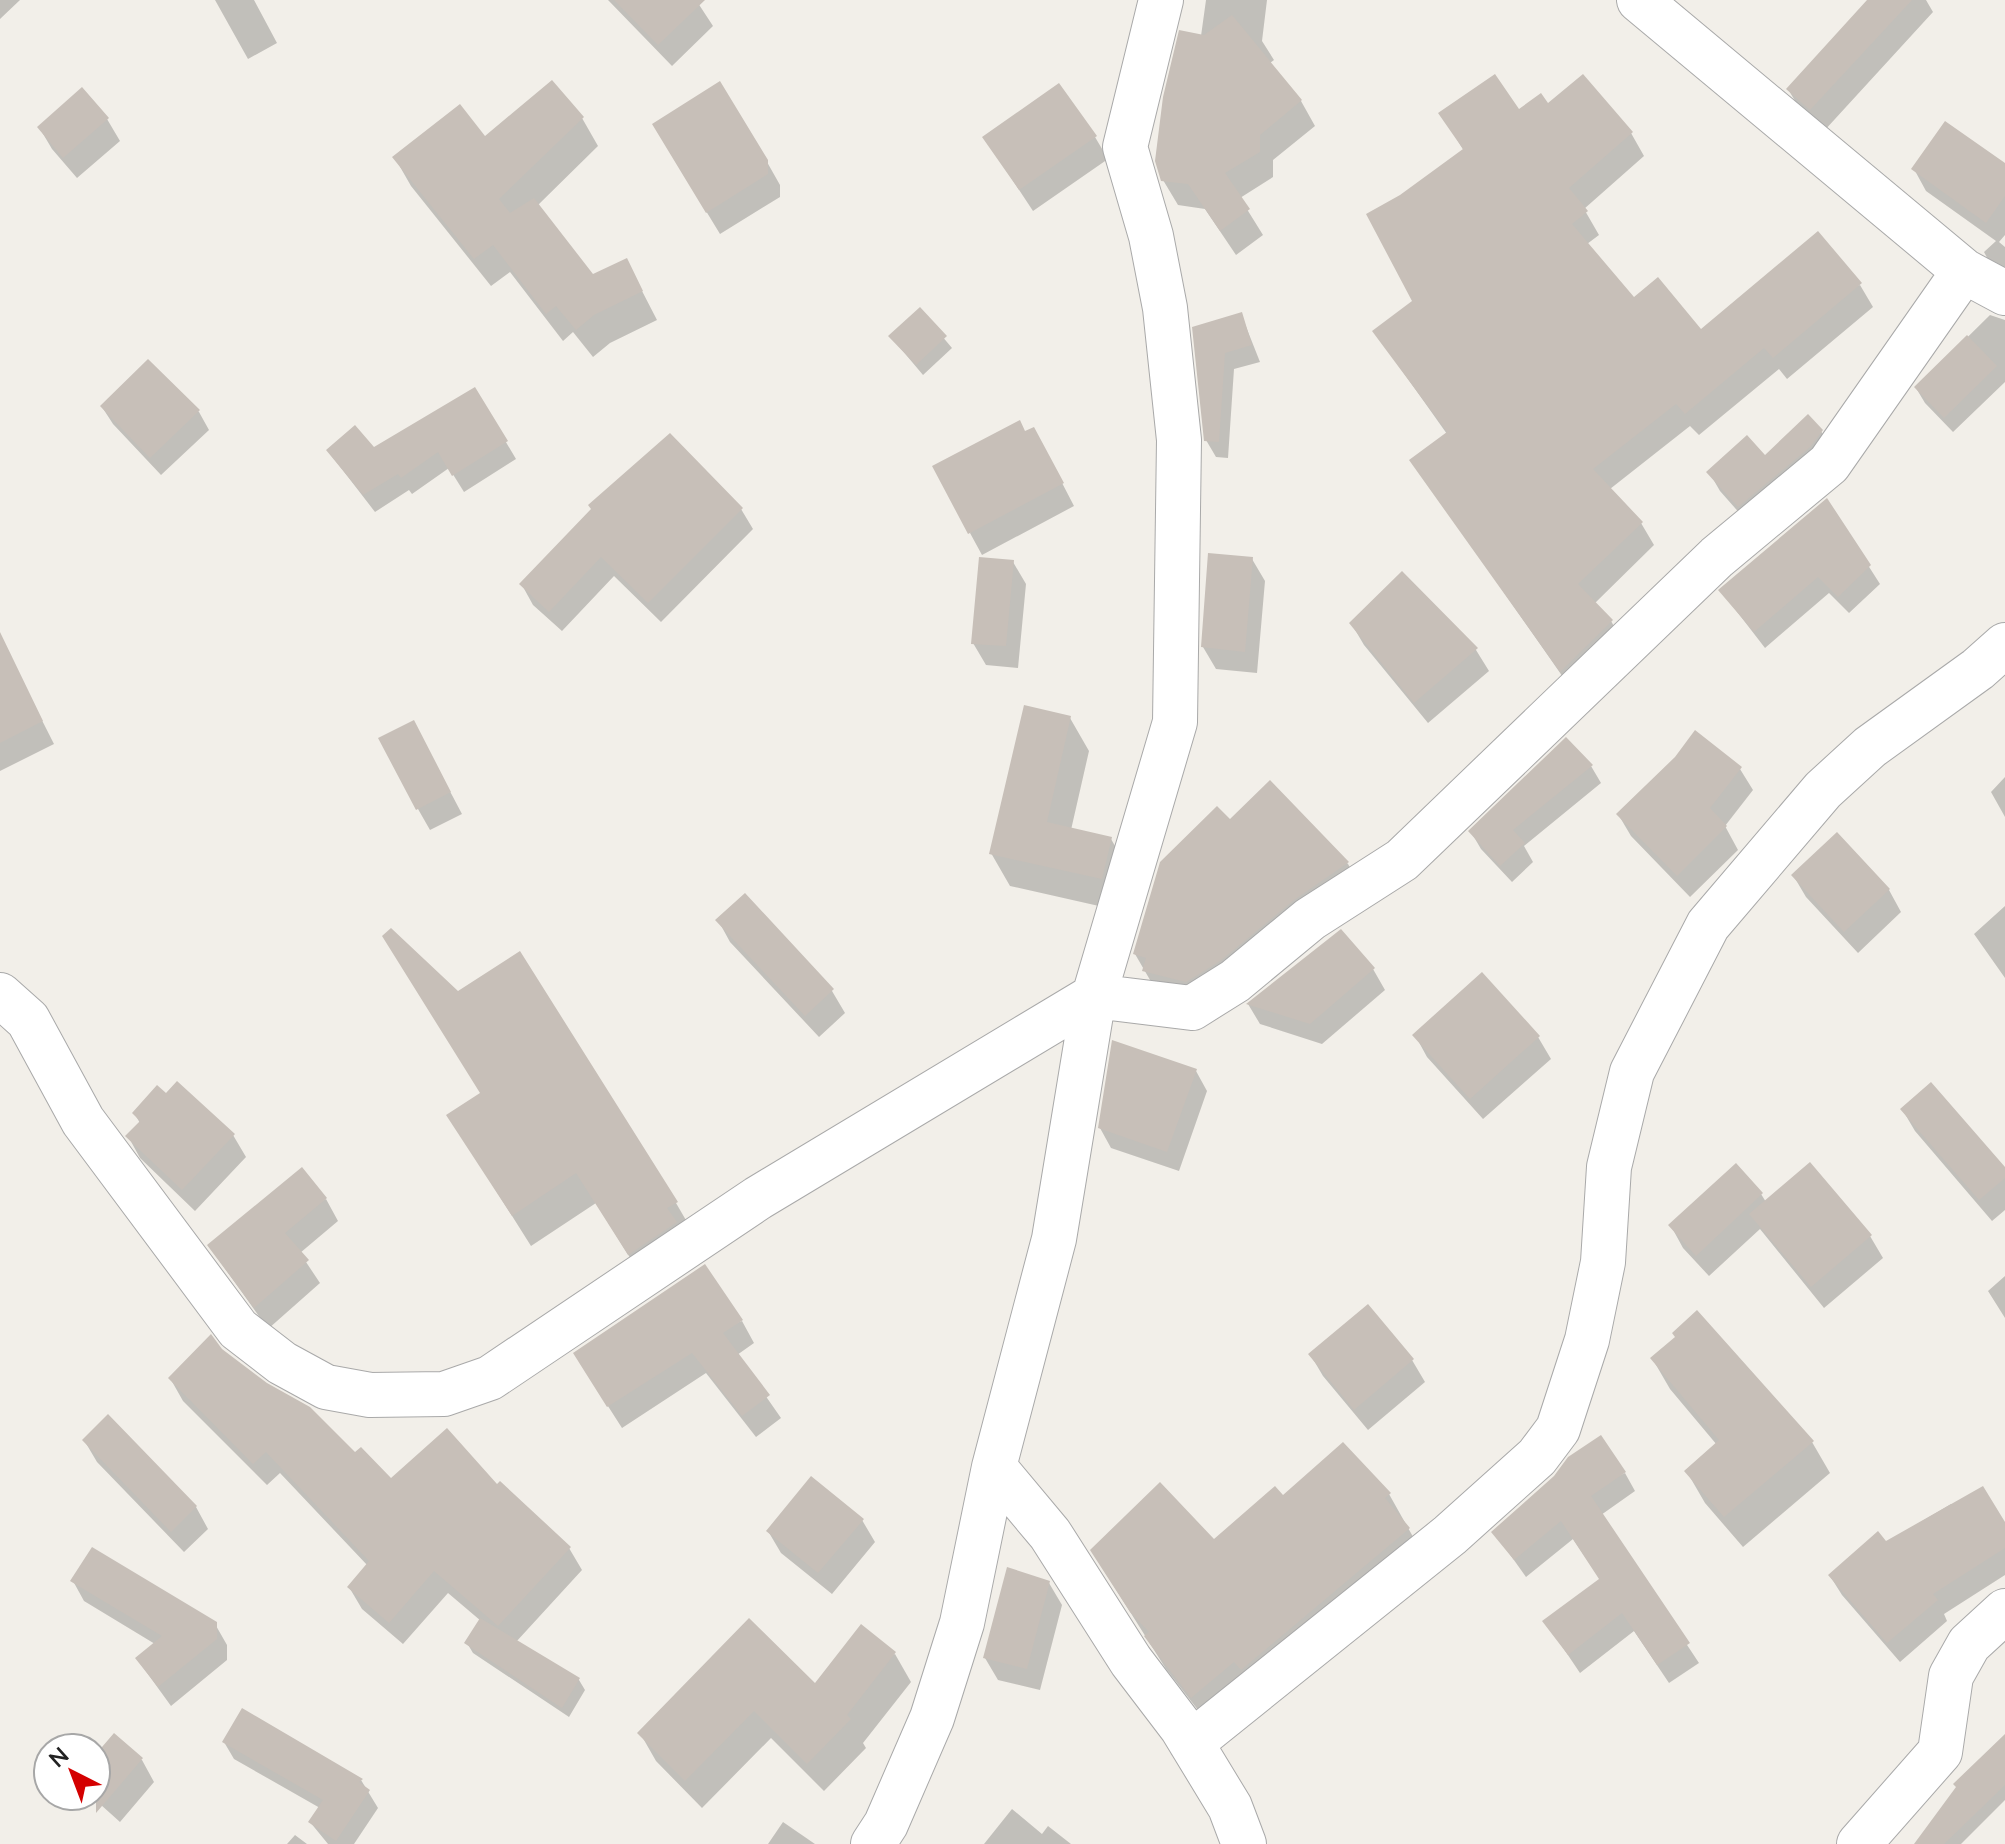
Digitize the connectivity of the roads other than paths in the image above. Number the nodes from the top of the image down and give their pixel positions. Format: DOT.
graph roads {
  1 [pos="1161,0"];
  2 [pos="1639,0"];
  3 [pos="1964,271"];
  4 [pos="2005,293"];
  5 [pos="2005,645"];
  6 [pos="0,995"];
  7 [pos="1094,996"];
  8 [pos="994,1467"];
  9 [pos="2005,1611"];
  10 [pos="1191,1743"];
  11 [pos="873,1844"];
  12 [pos="1244,1844"];
  13 [pos="1859,1844"];
  1 -- 7 [label="street"];
  2 -- 3 [label="street"];
  3 -- 4 [label="street"];
  3 -- 7 [label="street"];
  5 -- 10 [label="street"];
  6 -- 7 [label="street"];
  7 -- 8 [label="street"];
  8 -- 10 [label="street"];
  8 -- 11 [label="street"];
  9 -- 13 [label="street"];
  10 -- 12 [label="street"];
}
